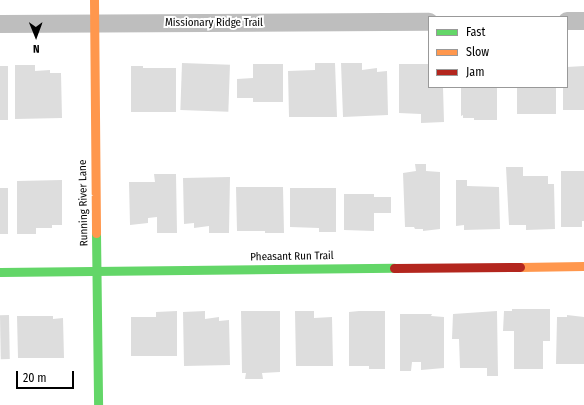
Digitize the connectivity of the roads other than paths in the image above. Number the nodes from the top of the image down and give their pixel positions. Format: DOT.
graph roads {
  1 [pos="94,0"];
  2 [pos="568,21"];
  3 [pos="584,21"];
  4 [pos="428,22"];
  5 [pos="0,24"];
  6 [pos="94,24"];
  7 [pos="584,266"];
  8 [pos="0,272"];
  9 [pos="97,272"];
  10 [pos="98,405"];
  1 -- 6 [label="street, Running River Lane"];
  2 -- 3 [label="street"];
  4 -- 6 [label="street, Missionary Ridge Trail"];
  5 -- 6 [label="street, Missionary Ridge Trail"];
  6 -- 9 [label="street, Running River Lane"];
  7 -- 9 [label="street, Pheasant Run Trail"];
  8 -- 9 [label="street, Pheasant Run Trail"];
  9 -- 10 [label="street, Running River Lane"];
}
